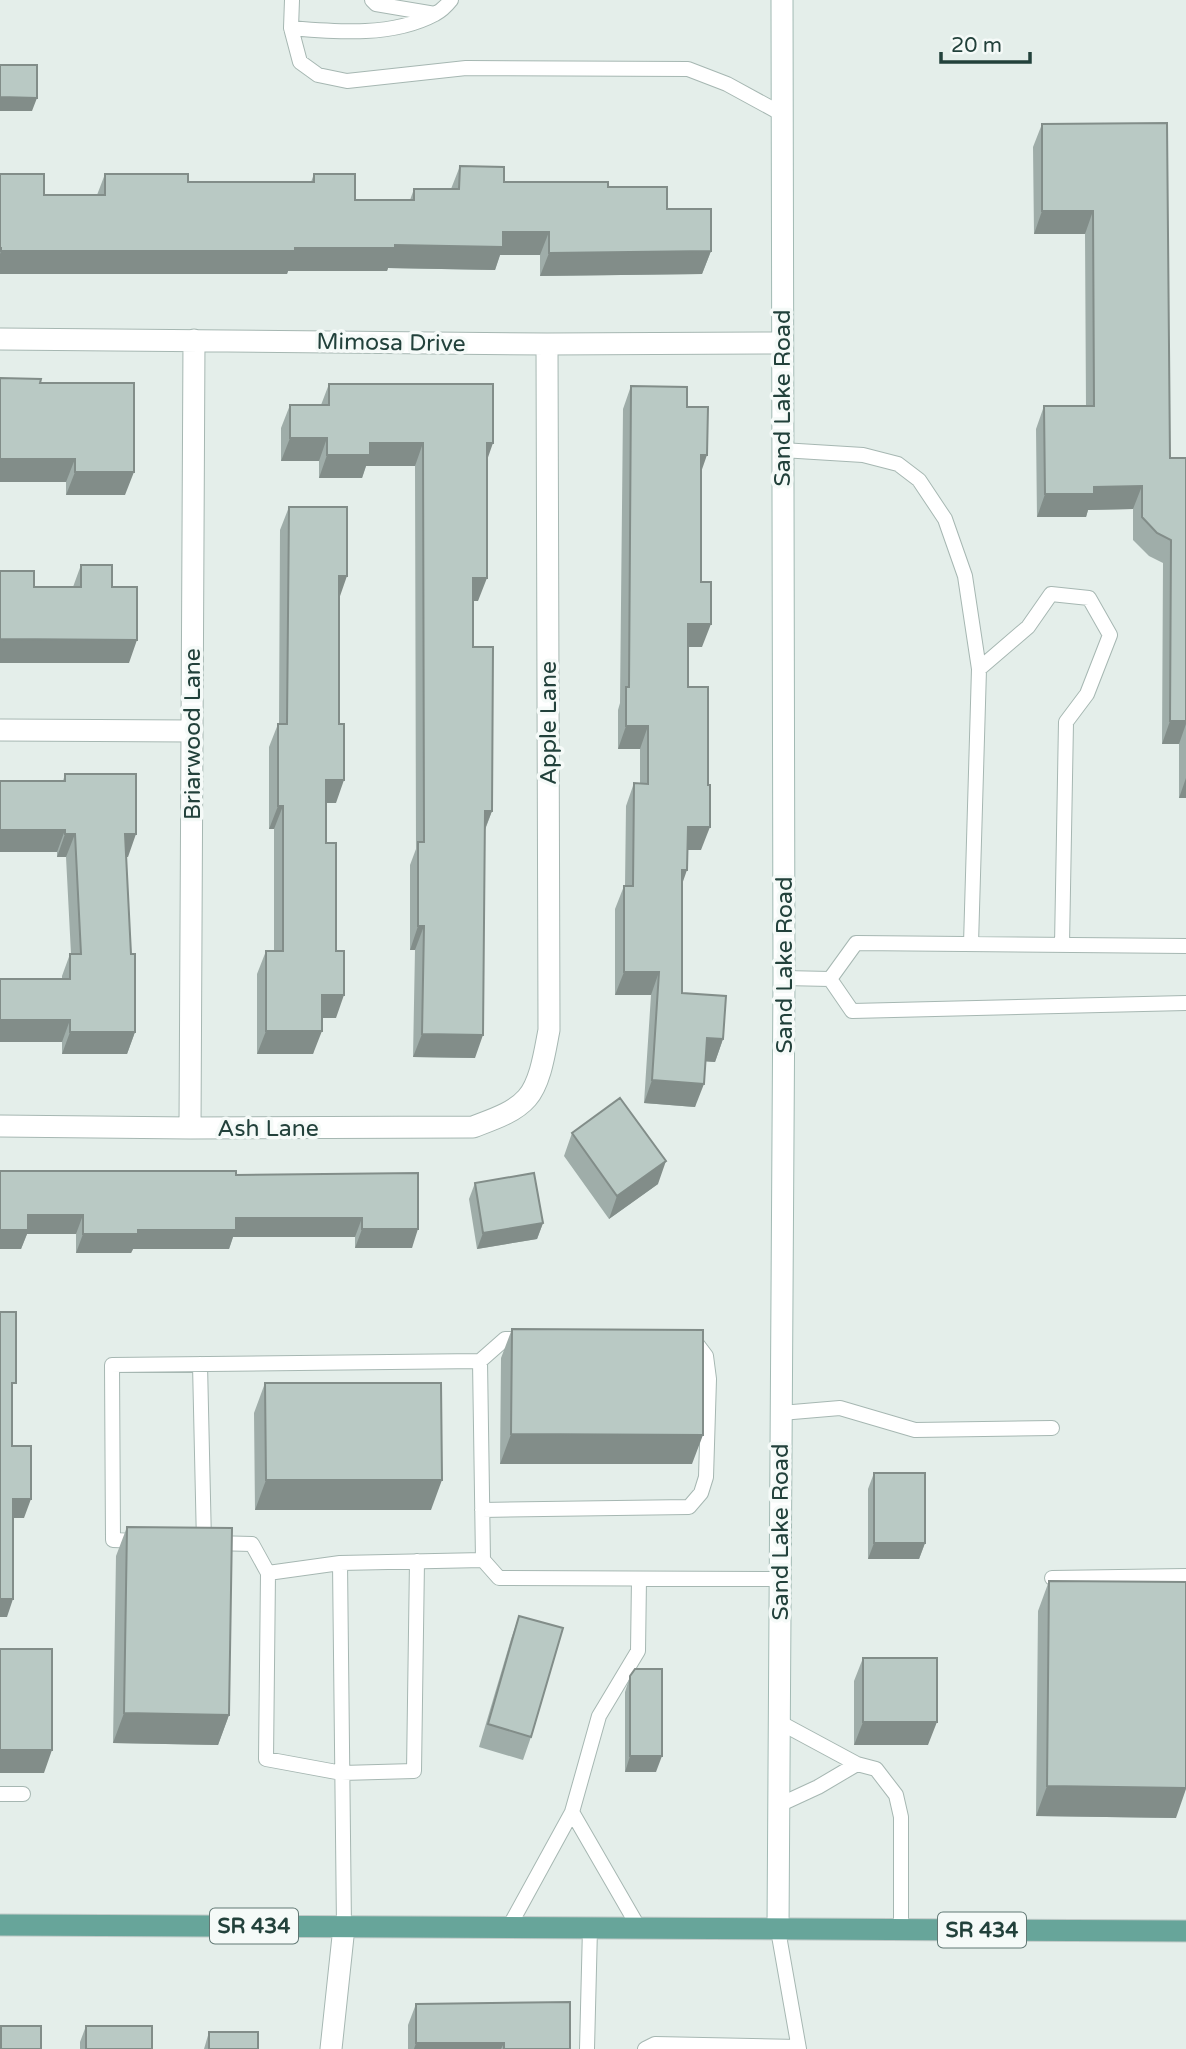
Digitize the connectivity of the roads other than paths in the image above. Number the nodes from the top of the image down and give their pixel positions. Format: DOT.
graph roads {
  1 [pos="292,0"];
  2 [pos="372,0"];
  3 [pos="452,0"];
  4 [pos="782,0"];
  5 [pos="436,14"];
  6 [pos="291,28"];
  7 [pos="782,114"];
  8 [pos="0,339"];
  9 [pos="194,340"];
  10 [pos="782,343"];
  11 [pos="547,344"];
  12 [pos="782,450"];
  13 [pos="979,669"];
  14 [pos="0,730"];
  15 [pos="192,731"];
  16 [pos="971,944"];
  17 [pos="1062,945"];
  18 [pos="1186,946"];
  19 [pos="784,978"];
  20 [pos="830,979"];
  21 [pos="1186,1003"];
  22 [pos="528,1098"];
  23 [pos="0,1126"];
  24 [pos="190,1128"];
  25 [pos="546,1339"];
  26 [pos="682,1340"];
  27 [pos="480,1361"];
  28 [pos="200,1364"];
  29 [pos="781,1412"];
  30 [pos="1052,1428"];
  31 [pos="482,1510"];
  32 [pos="152,1541"];
  33 [pos="483,1560"];
  34 [pos="417,1561"];
  35 [pos="340,1563"];
  36 [pos="268,1573"];
  37 [pos="1186,1576"];
  38 [pos="639,1578"];
  39 [pos="1052,1578"];
  40 [pos="780,1579"];
  41 [pos="779,1722"];
  42 [pos="857,1764"];
  43 [pos="342,1773"];
  44 [pos="0,1794"];
  45 [pos="23,1794"];
  46 [pos="779,1805"];
  47 [pos="572,1812"];
  48 [pos="0,1925"];
  49 [pos="344,1927"];
  50 [pos="509,1927"];
  51 [pos="590,1928"];
  52 [pos="639,1928"];
  53 [pos="778,1930"];
  54 [pos="901,1930"];
  55 [pos="1186,1931"];
  56 [pos="799,2048"];
  57 [pos="331,2049"];
  58 [pos="587,2049"];
  59 [pos="645,2049"];
  1 -- 6 [label="lane"];
  2 -- 5 [label="lane"];
  3 -- 5 [label="lane"];
  4 -- 7 [label="street, Sand Lake Road"];
  5 -- 6 [label="lane"];
  6 -- 7 [label="lane"];
  7 -- 10 [label="street, Sand Lake Road"];
  8 -- 9 [label="street, Mimosa Drive"];
  9 -- 11 [label="street, Mimosa Drive"];
  9 -- 15 [label="street, Briarwood Lane"];
  10 -- 11 [label="street, Mimosa Drive"];
  10 -- 12 [label="street, Sand Lake Road"];
  11 -- 22 [label="street, Apple Lane"];
  12 -- 13 [label="lane"];
  12 -- 19 [label="street, Sand Lake Road"];
  13 -- 16 [label="lane"];
  13 -- 17 [label="lane"];
  14 -- 15 [label="street"];
  15 -- 24 [label="street, Briarwood Lane"];
  16 -- 17 [label="lane"];
  16 -- 20 [label="lane"];
  17 -- 18 [label="lane"];
  19 -- 20 [label="lane"];
  19 -- 29 [label="street, Sand Lake Road"];
  20 -- 21 [label="lane"];
  22 -- 24 [label="street, Ash Lane"];
  23 -- 24 [label="street, Ash Lane"];
  25 -- 27 [label="lane"];
  26 -- 31 [label="lane"];
  27 -- 28 [label="lane"];
  27 -- 31 [label="lane"];
  28 -- 32 [label="lane"];
  28 -- 36 [label="lane"];
  29 -- 30 [label="lane"];
  29 -- 40 [label="street, Sand Lake Road"];
  31 -- 33 [label="lane"];
  33 -- 34 [label="lane"];
  33 -- 38 [label="lane"];
  34 -- 35 [label="lane"];
  34 -- 43 [label="lane"];
  35 -- 36 [label="lane"];
  35 -- 43 [label="lane"];
  36 -- 43 [label="lane"];
  37 -- 39 [label="lane"];
  38 -- 40 [label="lane"];
  38 -- 47 [label="lane"];
  40 -- 41 [label="street, Sand Lake Road"];
  41 -- 42 [label="lane"];
  41 -- 46 [label="street, Sand Lake Road"];
  42 -- 46 [label="lane"];
  42 -- 54 [label="lane"];
  43 -- 49 [label="lane"];
  44 -- 45 [label="lane"];
  46 -- 53 [label="street, Sand Lake Road"];
  47 -- 50 [label="lane"];
  47 -- 52 [label="lane"];
  48 -- 49 [label="main road, SR 434"];
  49 -- 50 [label="main road, SR 434"];
  49 -- 57 [label="street"];
  50 -- 51 [label="main road, SR 434"];
  51 -- 52 [label="main road, SR 434"];
  51 -- 58 [label="lane"];
  52 -- 53 [label="main road, SR 434"];
  53 -- 54 [label="main road, SR 434"];
  53 -- 56 [label="lane"];
  54 -- 55 [label="main road, SR 434"];
  56 -- 59 [label="lane"];
}
